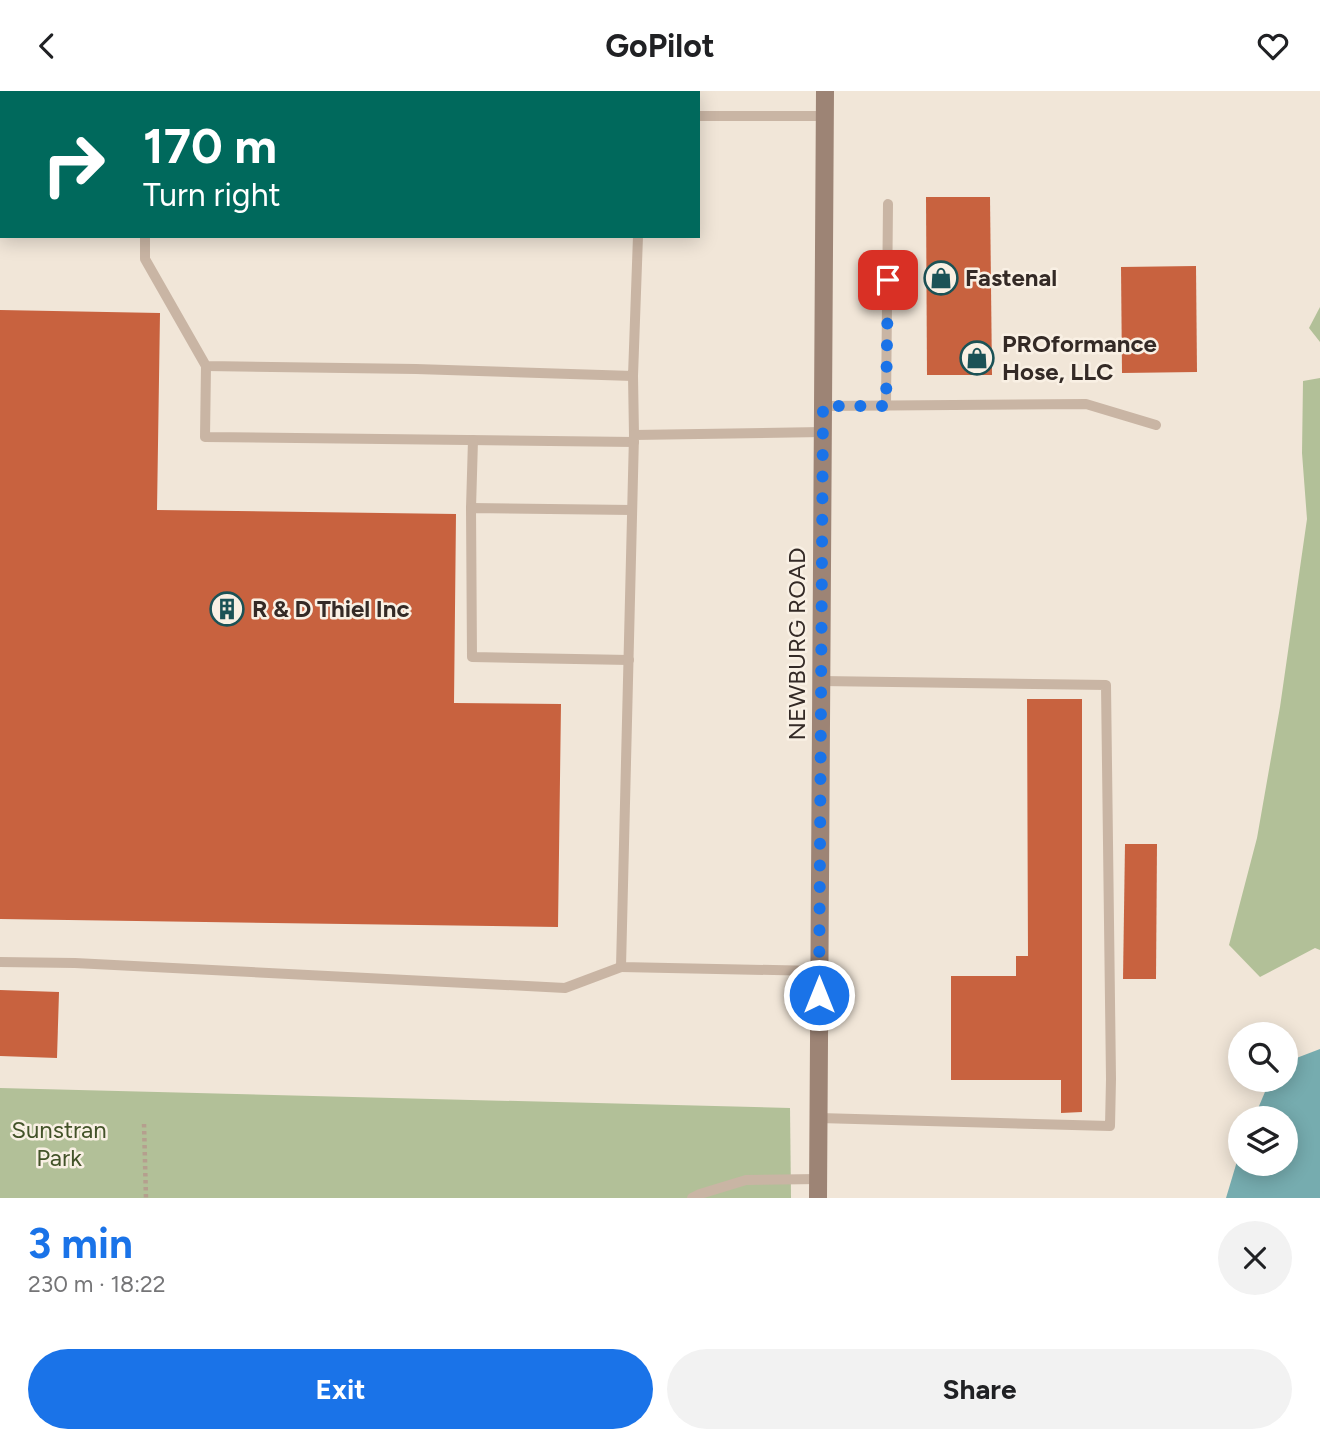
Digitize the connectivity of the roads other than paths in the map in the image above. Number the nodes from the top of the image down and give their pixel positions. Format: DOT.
graph roads {
  1 [pos="825,91"];
  2 [pos="700,116"];
  3 [pos="825,116"];
  4 [pos="888,204"];
  5 [pos="145,238"];
  6 [pos="638,238"];
  7 [pos="206,366"];
  8 [pos="634,376"];
  9 [pos="823,406"];
  10 [pos="886,406"];
  11 [pos="1156,425"];
  12 [pos="823,432"];
  13 [pos="634,438"];
  14 [pos="473,440"];
  15 [pos="471,508"];
  16 [pos="632,510"];
  17 [pos="629,660"];
  18 [pos="821,681"];
  19 [pos="0,962"];
  20 [pos="621,967"];
  21 [pos="819,971"];
  22 [pos="819,1118"];
  23 [pos="819,1179"];
  24 [pos="692,1198"];
  25 [pos="818,1198"];
  1 -- 3 [label="main road, NEWBURG ROAD"];
  2 -- 3 [label="lane"];
  3 -- 9 [label="main road, NEWBURG ROAD"];
  4 -- 10 [label="lane"];
  5 -- 7 [label="lane"];
  6 -- 8 [label="lane"];
  7 -- 8 [label="lane"];
  7 -- 14 [label="lane"];
  8 -- 13 [label="lane"];
  9 -- 10 [label="lane"];
  9 -- 12 [label="main road, NEWBURG ROAD"];
  10 -- 11 [label="lane"];
  12 -- 13 [label="lane"];
  12 -- 18 [label="main road, NEWBURG ROAD"];
  13 -- 14 [label="lane"];
  13 -- 16 [label="lane"];
  14 -- 15 [label="lane"];
  15 -- 16 [label="lane"];
  15 -- 17 [label="lane"];
  16 -- 17 [label="lane"];
  17 -- 20 [label="lane"];
  18 -- 21 [label="main road, NEWBURG ROAD"];
  18 -- 22 [label="lane"];
  19 -- 20 [label="lane"];
  20 -- 21 [label="lane"];
  21 -- 22 [label="main road, NEWBURG ROAD"];
  22 -- 23 [label="main road, NEWBURG ROAD"];
  23 -- 24 [label="lane"];
  23 -- 25 [label="main road, NEWBURG ROAD"];
}
